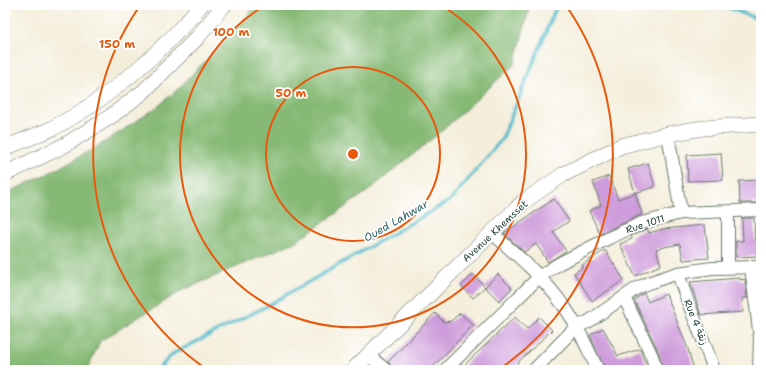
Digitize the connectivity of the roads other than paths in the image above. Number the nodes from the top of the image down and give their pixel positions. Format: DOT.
graph roads {
  1 [pos="201,5"];
  2 [pos="224,5"];
  3 [pos="761,124"];
  4 [pos="668,134"];
  5 [pos="5,148"];
  6 [pos="5,174"];
  7 [pos="761,210"];
  8 [pos="728,212"];
  9 [pos="681,214"];
  10 [pos="492,233"];
  11 [pos="728,267"];
  12 [pos="756,267"];
  13 [pos="678,273"];
  14 [pos="540,276"];
  15 [pos="624,298"];
  16 [pos="577,326"];
  17 [pos="368,355"];
  18 [pos="353,370"];
  19 [pos="386,370"];
  20 [pos="445,370"];
  21 [pos="534,370"];
  22 [pos="598,370"];
  23 [pos="656,370"];
  24 [pos="714,370"];
  25 [pos="759,370"];
  1 -- 5 [label="street"];
  2 -- 6 [label="street"];
  3 -- 4 [label="street, Avenue Khemsset"];
  4 -- 9 [label="street"];
  4 -- 10 [label="street, Avenue Khemsset"];
  7 -- 8 [label="street, Rue 1011"];
  8 -- 9 [label="street, Rue 1011"];
  8 -- 11 [label="street"];
  9 -- 14 [label="street, Rue 1011"];
  10 -- 14 [label="street"];
  10 -- 17 [label="street, Avenue Khemsset"];
  11 -- 12 [label="street"];
  11 -- 13 [label="street"];
  12 -- 25 [label="street"];
  13 -- 15 [label="street"];
  13 -- 24 [label="street, Rue 4 زنقة"];
  14 -- 16 [label="street"];
  14 -- 20 [label="street, Rue 1011"];
  15 -- 16 [label="street"];
  15 -- 23 [label="street"];
  16 -- 21 [label="street"];
  16 -- 22 [label="street"];
  17 -- 18 [label="street, Avenue Khemsset"];
  17 -- 19 [label="street"];
}
